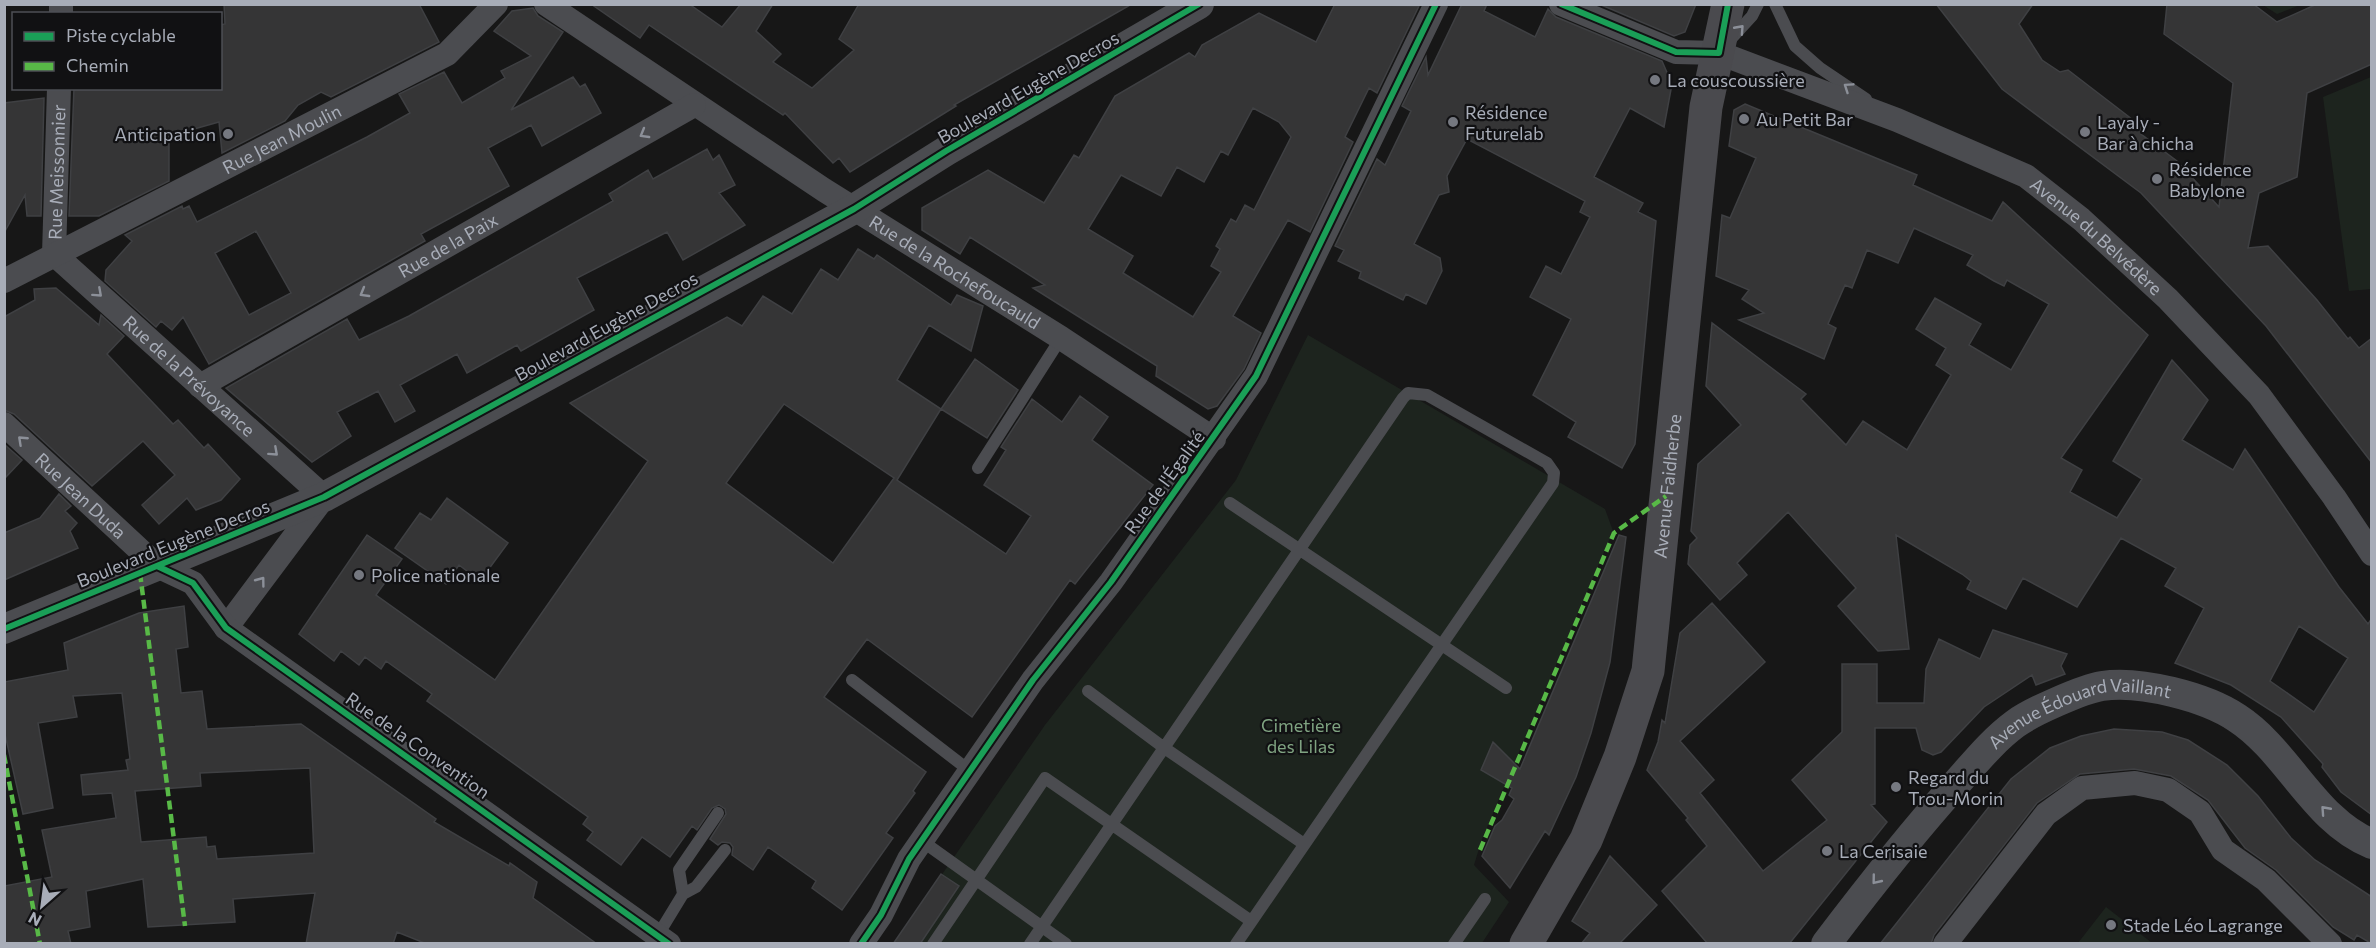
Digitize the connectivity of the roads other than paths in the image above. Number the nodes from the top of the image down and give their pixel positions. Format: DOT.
graph roads {
  1 [pos="496,4"];
  2 [pos="546,4"];
  3 [pos="1199,4"];
  4 [pos="1436,4"];
  5 [pos="1561,4"];
  6 [pos="1728,4"];
  7 [pos="1758,4"];
  8 [pos="1775,4"];
  9 [pos="1719,52"];
  10 [pos="59,90"];
  11 [pos="694,105"];
  12 [pos="1897,120"];
  13 [pos="854,209"];
  14 [pos="54,254"];
  15 [pos="4,281"];
  16 [pos="1061,338"];
  17 [pos="200,386"];
  18 [pos="4,424"];
  19 [pos="1214,439"];
  20 [pos="978,468"];
  21 [pos="324,497"];
  22 [pos="1230,503"];
  23 [pos="1299,549"];
  24 [pos="2372,554"];
  25 [pos="157,566"];
  26 [pos="226,628"];
  27 [pos="4,630"];
  28 [pos="1441,645"];
  29 [pos="852,680"];
  30 [pos="1506,688"];
  31 [pos="1088,691"];
  32 [pos="1163,747"];
  33 [pos="970,771"];
  34 [pos="718,813"];
  35 [pos="1111,825"];
  36 [pos="922,841"];
  37 [pos="1304,844"];
  38 [pos="2372,844"];
  39 [pos="725,850"];
  40 [pos="975,880"];
  41 [pos="683,894"];
  42 [pos="1485,899"];
  43 [pos="1251,921"];
  44 [pos="1042,927"];
  45 [pos="664,939"];
  46 [pos="861,944"];
  47 [pos="933,944"];
  48 [pos="1030,944"];
  49 [pos="1066,944"];
  50 [pos="1236,944"];
  51 [pos="1454,944"];
  52 [pos="1526,944"];
  53 [pos="1826,944"];
  54 [pos="1945,944"];
  55 [pos="2330,944"];
  1 -- 14 [label="street, Rue Jean Moulin"];
  2 -- 11 [label="street, Rue de la Rochefoucauld"];
  3 -- 13 [label="street, Boulevard Eugène Decros"];
  4 -- 19 [label="street, Rue de l'Égalité"];
  5 -- 9 [label="street"];
  6 -- 9 [label="main road, Avenue Faidherbe"];
  9 -- 7 [label="lane, one-way"];
  12 -- 8 [label="lane, one-way"];
  9 -- 12 [label="street, Avenue du Belvédère"];
  9 -- 52 [label="main road, Avenue Faidherbe"];
  10 -- 14 [label="street, Rue Meissonnier"];
  11 -- 13 [label="street, Rue de la Rochefoucauld"];
  11 -- 17 [label="street, Rue de la Paix, one-way"];
  12 -- 24 [label="street, Avenue du Belvédère"];
  13 -- 16 [label="street, Rue de la Rochefoucauld"];
  13 -- 21 [label="street, Boulevard Eugène Decros"];
  14 -- 15 [label="street, Rue Jean Moulin"];
  14 -- 17 [label="street, Rue de la Prévoyance, one-way"];
  16 -- 19 [label="street, Rue de la Rochefoucauld"];
  16 -- 20 [label="lane"];
  17 -- 21 [label="street, Rue de la Prévoyance, one-way"];
  25 -- 18 [label="street, Rue Jean Duda, one-way"];
  19 -- 33 [label="street, Rue de l'Égalité"];
  21 -- 25 [label="street, Boulevard Eugène Decros"];
  26 -- 21 [label="street, one-way"];
  22 -- 23 [label="lane"];
  23 -- 28 [label="lane"];
  23 -- 28 [label="lane"];
  23 -- 32 [label="lane"];
  25 -- 26 [label="street, Rue de la Convention"];
  25 -- 27 [label="street, Boulevard Eugène Decros"];
  26 -- 45 [label="street, Rue de la Convention"];
  28 -- 30 [label="lane"];
  28 -- 37 [label="lane"];
  29 -- 33 [label="lane"];
  31 -- 32 [label="lane"];
  32 -- 35 [label="lane"];
  32 -- 37 [label="lane"];
  33 -- 36 [label="street, Rue de l'Égalité"];
  34 -- 41 [label="lane"];
  35 -- 40 [label="lane"];
  35 -- 43 [label="lane"];
  35 -- 44 [label="lane"];
  36 -- 40 [label="lane"];
  36 -- 46 [label="street, Rue de l'Égalité"];
  37 -- 43 [label="lane"];
  38 -- 53 [label="street, Avenue Édouard Vaillant, one-way"];
  39 -- 41 [label="lane"];
  40 -- 44 [label="lane"];
  40 -- 47 [label="lane"];
  41 -- 45 [label="lane"];
  42 -- 51 [label="lane"];
  43 -- 50 [label="lane"];
  44 -- 48 [label="lane"];
  44 -- 49 [label="lane"];
  54 -- 55 [label="street"];
}
